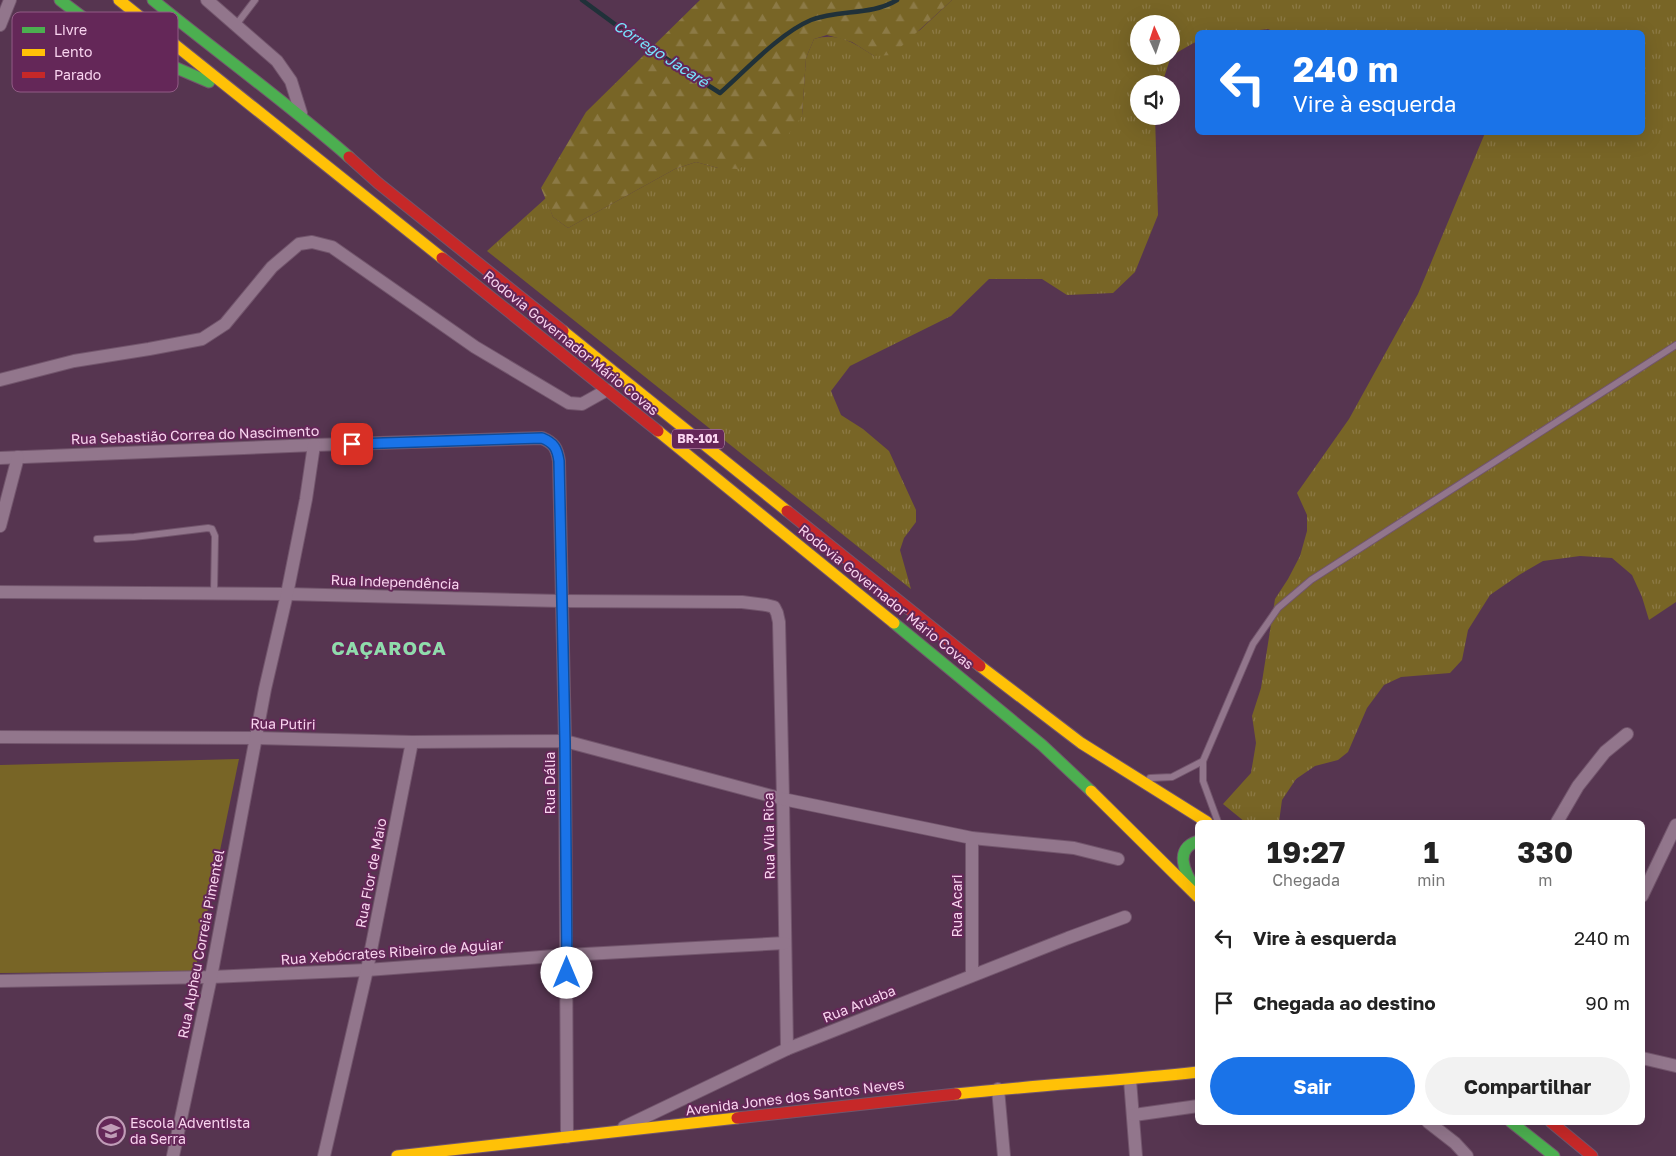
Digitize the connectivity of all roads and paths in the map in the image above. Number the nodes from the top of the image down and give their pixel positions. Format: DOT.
graph roads {
  1 [pos="10,0"];
  2 [pos="60,0"];
  3 [pos="119,0"];
  4 [pos="153,0"];
  5 [pos="168,0"];
  6 [pos="207,0"];
  7 [pos="256,0"];
  8 [pos="76,12"];
  9 [pos="134,12"];
  10 [pos="168,12"];
  11 [pos="178,20"];
  12 [pos="0,25"];
  13 [pos="236,25"];
  14 [pos="201,39"];
  15 [pos="178,48"];
  16 [pos="178,69"];
  17 [pos="234,93"];
  18 [pos="302,116"];
  19 [pos="1676,345"];
  20 [pos="0,380"];
  21 [pos="607,390"];
  22 [pos="542,438"];
  23 [pos="314,445"];
  24 [pos="18,457"];
  25 [pos="0,458"];
  26 [pos="0,526"];
  27 [pos="97,539"];
  28 [pos="0,592"];
  29 [pos="214,594"];
  30 [pos="287,594"];
  31 [pos="561,601"];
  32 [pos="779,622"];
  33 [pos="1627,734"];
  34 [pos="0,738"];
  35 [pos="256,738"];
  36 [pos="412,742"];
  37 [pos="565,742"];
  38 [pos="1202,761"];
  39 [pos="1129,775"];
  40 [pos="783,799"];
  41 [pos="1204,820"];
  42 [pos="1217,820"];
  43 [pos="1558,820"];
  44 [pos="1676,824"];
  45 [pos="972,838"];
  46 [pos="1195,842"];
  47 [pos="1118,858"];
  48 [pos="1195,888"];
  49 [pos="1645,890"];
  50 [pos="1195,894"];
  51 [pos="1124,918"];
  52 [pos="786,943"];
  53 [pos="567,955"];
  54 [pos="367,970"];
  55 [pos="972,975"];
  56 [pos="211,977"];
  57 [pos="0,981"];
  58 [pos="787,1049"];
  59 [pos="1645,1059"];
  60 [pos="1676,1066"];
  61 [pos="1195,1072"];
  62 [pos="1130,1080"];
  63 [pos="998,1089"];
  64 [pos="1195,1106"];
  65 [pos="1134,1115"];
  66 [pos="1432,1125"];
  67 [pos="1515,1125"];
  68 [pos="1555,1125"];
  69 [pos="611,1133"];
  70 [pos="567,1137"];
  71 [pos="173,1156"];
  72 [pos="324,1156"];
  73 [pos="396,1156"];
  74 [pos="1004,1156"];
  75 [pos="1136,1156"];
  76 [pos="1467,1156"];
  77 [pos="1554,1156"];
  78 [pos="1592,1156"];
  1 -- 12 [label="street"];
  2 -- 8 [label="main road"];
  3 -- 9 [label="main road, Rodovia Governador Mário Covas / BR-101"];
  4 -- 10 [label="main road, Rodovia Governador Mário Covas / BR-101"];
  5 -- 14 [label="main road"];
  6 -- 13 [label="street"];
  7 -- 13 [label="lane"];
  11 -- 14 [label="main road, Rodovia Governador Mário Covas / BR-101"];
  13 -- 18 [label="street"];
  14 -- 18 [label="main road, Rodovia Governador Mário Covas / BR-101"];
  15 -- 17 [label="main road, Rodovia Governador Mário Covas / BR-101"];
  16 -- 17 [label="main road"];
  17 -- 21 [label="main road, Rodovia Governador Mário Covas / BR-101"];
  18 -- 39 [label="main road, Rodovia Governador Mário Covas / BR-101"];
  19 -- 38 [label="lane"];
  20 -- 21 [label="street"];
  21 -- 50 [label="main road, Rodovia Governador Mário Covas / BR-101"];
  22 -- 23 [label="street, Rua Sebastião Correa do Nascimento"];
  22 -- 31 [label="street, Rua Dália"];
  23 -- 24 [label="street, Rua Sebastião Correa do Nascimento"];
  23 -- 30 [label="street, Rua Alpheu Correia Pimentel"];
  24 -- 25 [label="street, Rua Sebastião Correa do Nascimento"];
  24 -- 26 [label="street"];
  27 -- 29 [label="lane"];
  28 -- 29 [label="street, Rua Independência"];
  29 -- 30 [label="street, Rua Independência"];
  30 -- 31 [label="street, Rua Independência"];
  30 -- 35 [label="street, Rua Alpheu Correia Pimentel"];
  31 -- 32 [label="street, Rua Independência"];
  31 -- 37 [label="street, Rua Dália"];
  32 -- 40 [label="street, Rua Vila Rica"];
  33 -- 43 [label="street"];
  34 -- 35 [label="street, Rua Putiri"];
  35 -- 36 [label="street, Rua Putiri"];
  35 -- 56 [label="street, Rua Alpheu Correia Pimentel"];
  36 -- 37 [label="street, Rua Putiri"];
  36 -- 54 [label="street, Rua Flor de Maio"];
  37 -- 40 [label="street, Rua Putiri"];
  37 -- 53 [label="street, Rua Dália"];
  38 -- 39 [label="lane"];
  38 -- 42 [label="lane"];
  39 -- 41 [label="main road, Rodovia Governador Mário Covas / BR-101"];
  40 -- 45 [label="street, Rua Putiri"];
  40 -- 52 [label="street, Rua Vila Rica"];
  44 -- 49 [label="street"];
  45 -- 47 [label="street, Rua Putiri"];
  45 -- 55 [label="street, Rua Acari"];
  46 -- 48 [label="main road"];
  51 -- 55 [label="street, Rua Aruaba"];
  52 -- 53 [label="street, Rua Xebócrates Ribeiro de Aguiar"];
  52 -- 58 [label="street, Rua Vila Rica"];
  53 -- 54 [label="street, Rua Xebócrates Ribeiro de Aguiar"];
  53 -- 70 [label="street, Rua Dália"];
  54 -- 56 [label="street, Rua Xebócrates Ribeiro de Aguiar"];
  54 -- 72 [label="street, Rua Flor de Maio"];
  55 -- 58 [label="street, Rua Aruaba"];
  56 -- 57 [label="street, Rua Xebócrates Ribeiro de Aguiar"];
  56 -- 71 [label="street, Rua Alpheu Correia Pimentel"];
  58 -- 69 [label="street, Rua Aruaba"];
  59 -- 60 [label="street"];
  61 -- 62 [label="main road, Avenida Jones dos Santos Neves"];
  62 -- 63 [label="main road, Avenida Jones dos Santos Neves"];
  62 -- 65 [label="street"];
  63 -- 69 [label="main road, Avenida Jones dos Santos Neves"];
  63 -- 74 [label="street"];
  64 -- 65 [label="street"];
  65 -- 75 [label="street"];
  66 -- 76 [label="street"];
  67 -- 77 [label="main road"];
  68 -- 78 [label="main road"];
  69 -- 70 [label="main road, Avenida Jones dos Santos Neves"];
  70 -- 73 [label="main road, Avenida Jones dos Santos Neves"];
}
